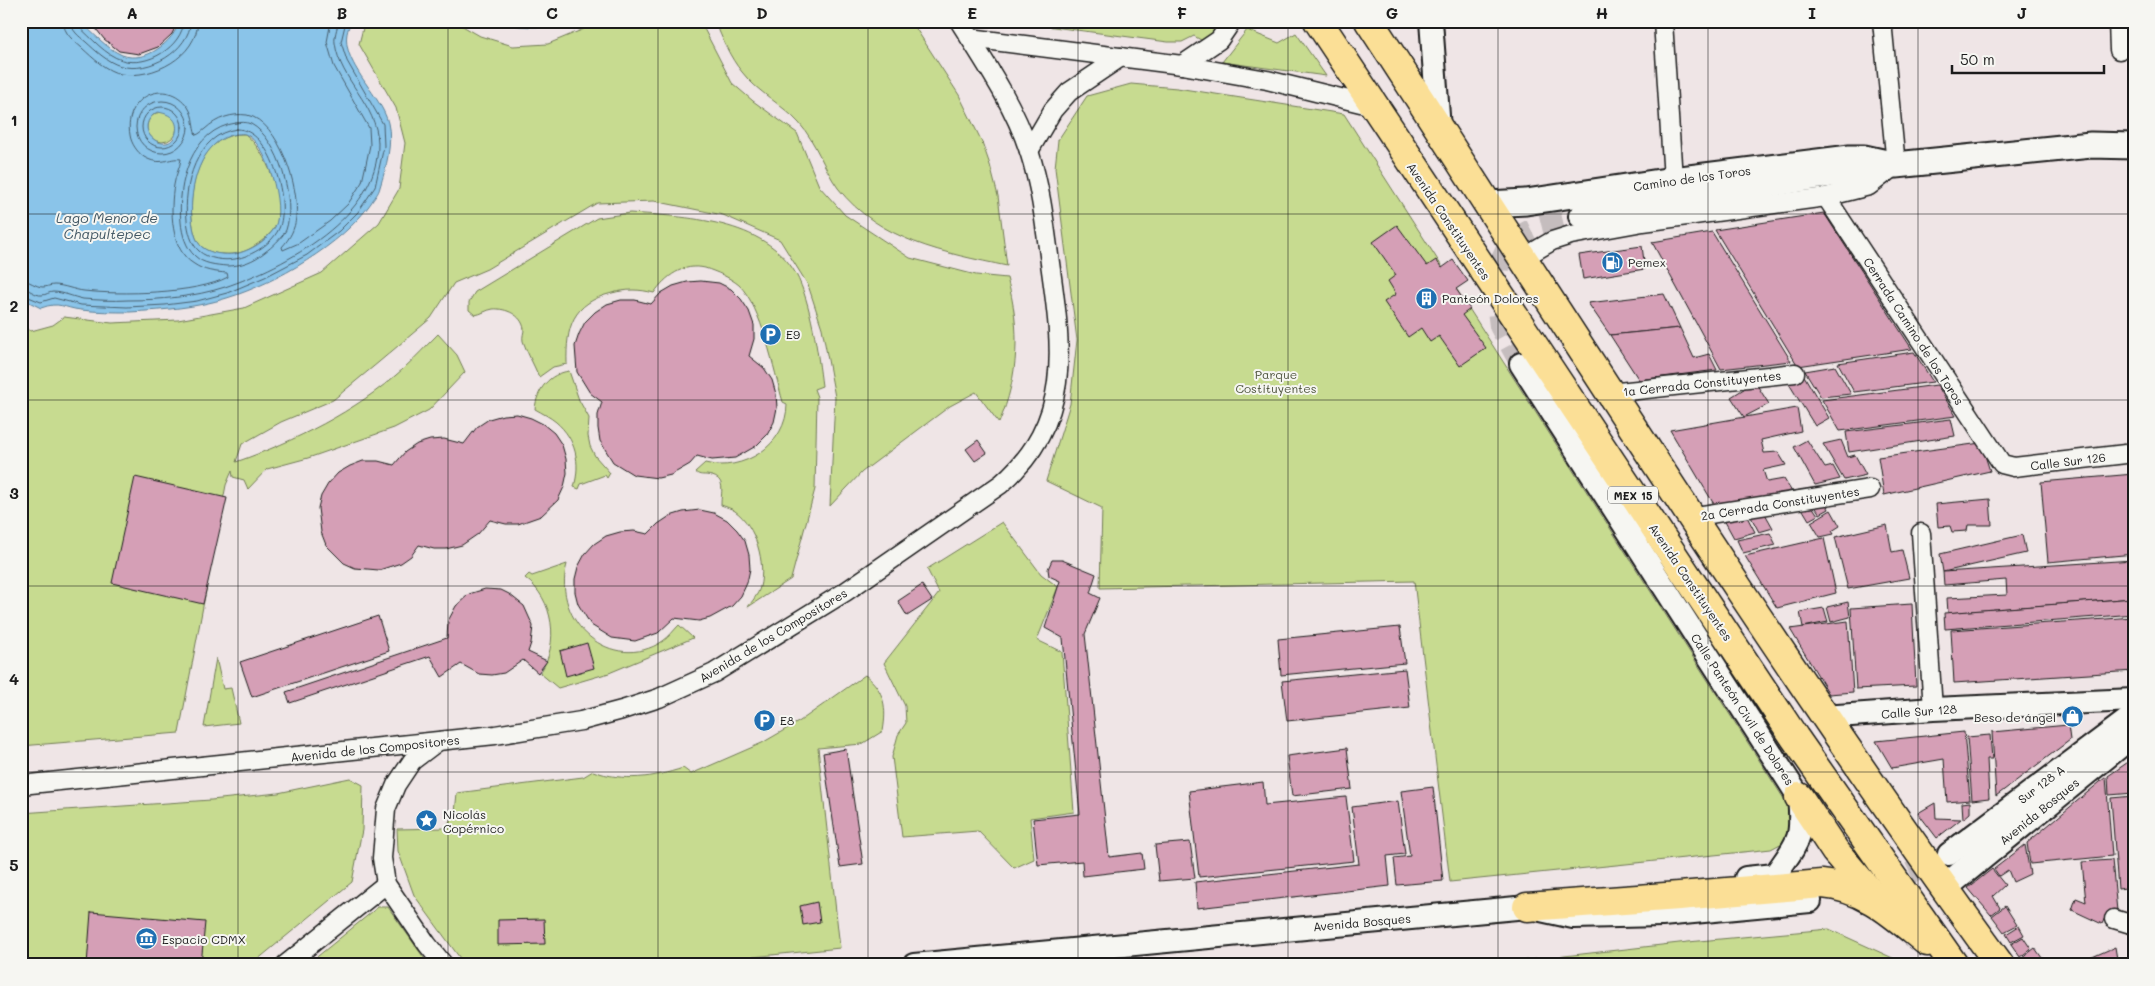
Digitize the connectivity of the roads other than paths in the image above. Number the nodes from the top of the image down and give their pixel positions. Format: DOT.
graph roads {
  1 [pos="959,21"];
  2 [pos="1232,21"];
  3 [pos="1318,21"];
  4 [pos="1369,21"];
  5 [pos="1431,21"];
  6 [pos="1662,21"];
  7 [pos="1882,21"];
  8 [pos="2118,21"];
  9 [pos="970,38"];
  10 [pos="2120,50"];
  11 [pos="1121,57"];
  12 [pos="1182,65"];
  13 [pos="1373,106"];
  14 [pos="1439,128"];
  15 [pos="2134,146"];
  16 [pos="1029,151"];
  17 [pos="1896,165"];
  18 [pos="1673,180"];
  19 [pos="1826,197"];
  20 [pos="1486,204"];
  21 [pos="1580,216"];
  22 [pos="1523,258"];
  23 [pos="1521,364"];
  24 [pos="1795,373"];
  25 [pos="1609,394"];
  26 [pos="2134,453"];
  27 [pos="2002,464"];
  28 [pos="1870,489"];
  29 [pos="1690,517"];
  30 [pos="1922,533"];
  31 [pos="2134,700"];
  32 [pos="1933,709"];
  33 [pos="2134,714"];
  34 [pos="1824,717"];
  35 [pos="2134,733"];
  36 [pos="438,742"];
  37 [pos="21,785"];
  38 [pos="1799,797"];
  39 [pos="1838,798"];
  40 [pos="1835,851"];
  41 [pos="1949,854"];
  42 [pos="1775,875"];
  43 [pos="386,884"];
  44 [pos="1944,888"];
  45 [pos="1810,900"];
  46 [pos="1881,904"];
  47 [pos="1527,907"];
  48 [pos="2114,919"];
  49 [pos="2134,925"];
  50 [pos="285,965"];
  51 [pos="444,965"];
  52 [pos="914,965"];
  53 [pos="1954,965"];
  54 [pos="2000,965"];
  1 -- 9 [label="street, Avenida de los Compositores"];
  2 -- 12 [label="street"];
  3 -- 13 [label="highway, Avenida Constituyentes / MEX 15"];
  4 -- 14 [label="highway, MEX 15"];
  5 -- 14 [label="street"];
  6 -- 18 [label="street"];
  7 -- 17 [label="street"];
  8 -- 10 [label="street"];
  9 -- 11 [label="street"];
  9 -- 16 [label="street, Avenida de los Compositores"];
  11 -- 12 [label="street"];
  11 -- 16 [label="street"];
  12 -- 13 [label="street"];
  13 -- 39 [label="highway, Avenida Constituyentes / MEX 15"];
  14 -- 20 [label="highway, MEX 15"];
  15 -- 17 [label="main road, Camino de los Toros"];
  16 -- 36 [label="street, Avenida de los Compositores"];
  17 -- 18 [label="main road, Camino de los Toros"];
  17 -- 19 [label="street"];
  17 -- 21 [label="street, Camino de los Toros"];
  18 -- 20 [label="main road, Camino de los Toros"];
  19 -- 22 [label="street"];
  19 -- 27 [label="street, Cerrada Camino de los Toros"];
  20 -- 22 [label="highway, MEX 15"];
  22 -- 25 [label="highway, MEX 15"];
  23 -- 38 [label="street, Calle Panteón Civil de Dolores"];
  24 -- 25 [label="street, 1a Cerrada Constituyentes"];
  25 -- 29 [label="highway, MEX 15"];
  26 -- 27 [label="street, Calle Sur 126"];
  28 -- 29 [label="street, 2a Cerrada Constituyentes"];
  29 -- 34 [label="highway, MEX 15"];
  30 -- 32 [label="street"];
  31 -- 32 [label="street, Calle Sur 128"];
  32 -- 34 [label="street, Calle Sur 128"];
  33 -- 41 [label="street, Sur 128 A"];
  34 -- 44 [label="highway, MEX 15"];
  35 -- 44 [label="main road, Avenida Bosques"];
  36 -- 37 [label="street, Avenida de los Compositores"];
  36 -- 43 [label="street"];
  38 -- 40 [label="highway"];
  38 -- 42 [label="street, Calle Panteón Civil de Dolores"];
  39 -- 40 [label="highway"];
  39 -- 53 [label="highway, Avenida Constituyentes / MEX 15"];
  40 -- 42 [label="highway"];
  40 -- 46 [label="highway"];
  42 -- 47 [label="street"];
  43 -- 50 [label="street"];
  43 -- 51 [label="street"];
  44 -- 54 [label="highway, MEX 15"];
  45 -- 47 [label="street, Avenida Bosques"];
  46 -- 47 [label="highway"];
  46 -- 53 [label="highway"];
  47 -- 52 [label="street, Avenida Bosques"];
  48 -- 49 [label="street"];
}
